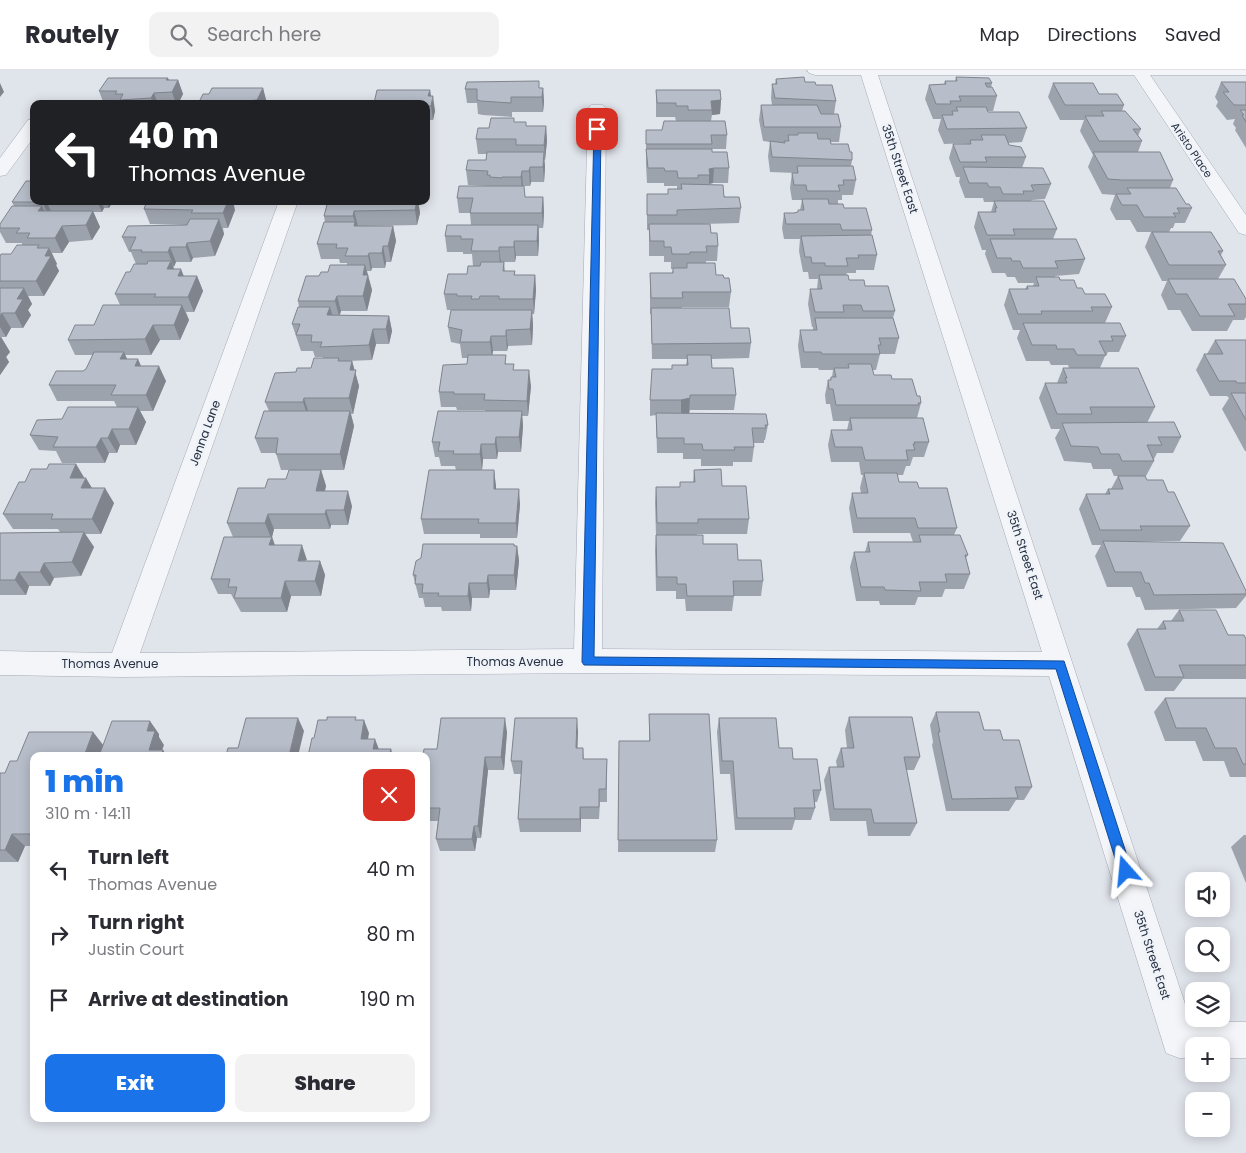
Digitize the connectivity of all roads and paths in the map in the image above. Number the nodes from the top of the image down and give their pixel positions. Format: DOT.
graph roads {
  1 [pos="815,70"];
  2 [pos="868,70"];
  3 [pos="1139,70"];
  4 [pos="1246,70"];
  5 [pos="597,109"];
  6 [pos="30,130"];
  7 [pos="0,171"];
  8 [pos="288,205"];
  9 [pos="1246,229"];
  10 [pos="588,662"];
  11 [pos="0,663"];
  12 [pos="1060,664"];
  13 [pos="122,665"];
  14 [pos="1246,1040"];
  1 -- 2 [label="street"];
  2 -- 3 [label="street"];
  2 -- 12 [label="street, 35th Street East"];
  3 -- 4 [label="street"];
  3 -- 9 [label="street, Aristo Place"];
  5 -- 10 [label="street"];
  6 -- 7 [label="street"];
  8 -- 13 [label="street, Jenna Lane"];
  10 -- 12 [label="street, Thomas Avenue"];
  10 -- 13 [label="street, Thomas Avenue"];
  11 -- 13 [label="street, Thomas Avenue"];
  12 -- 14 [label="street, 35th Street East"];
}
